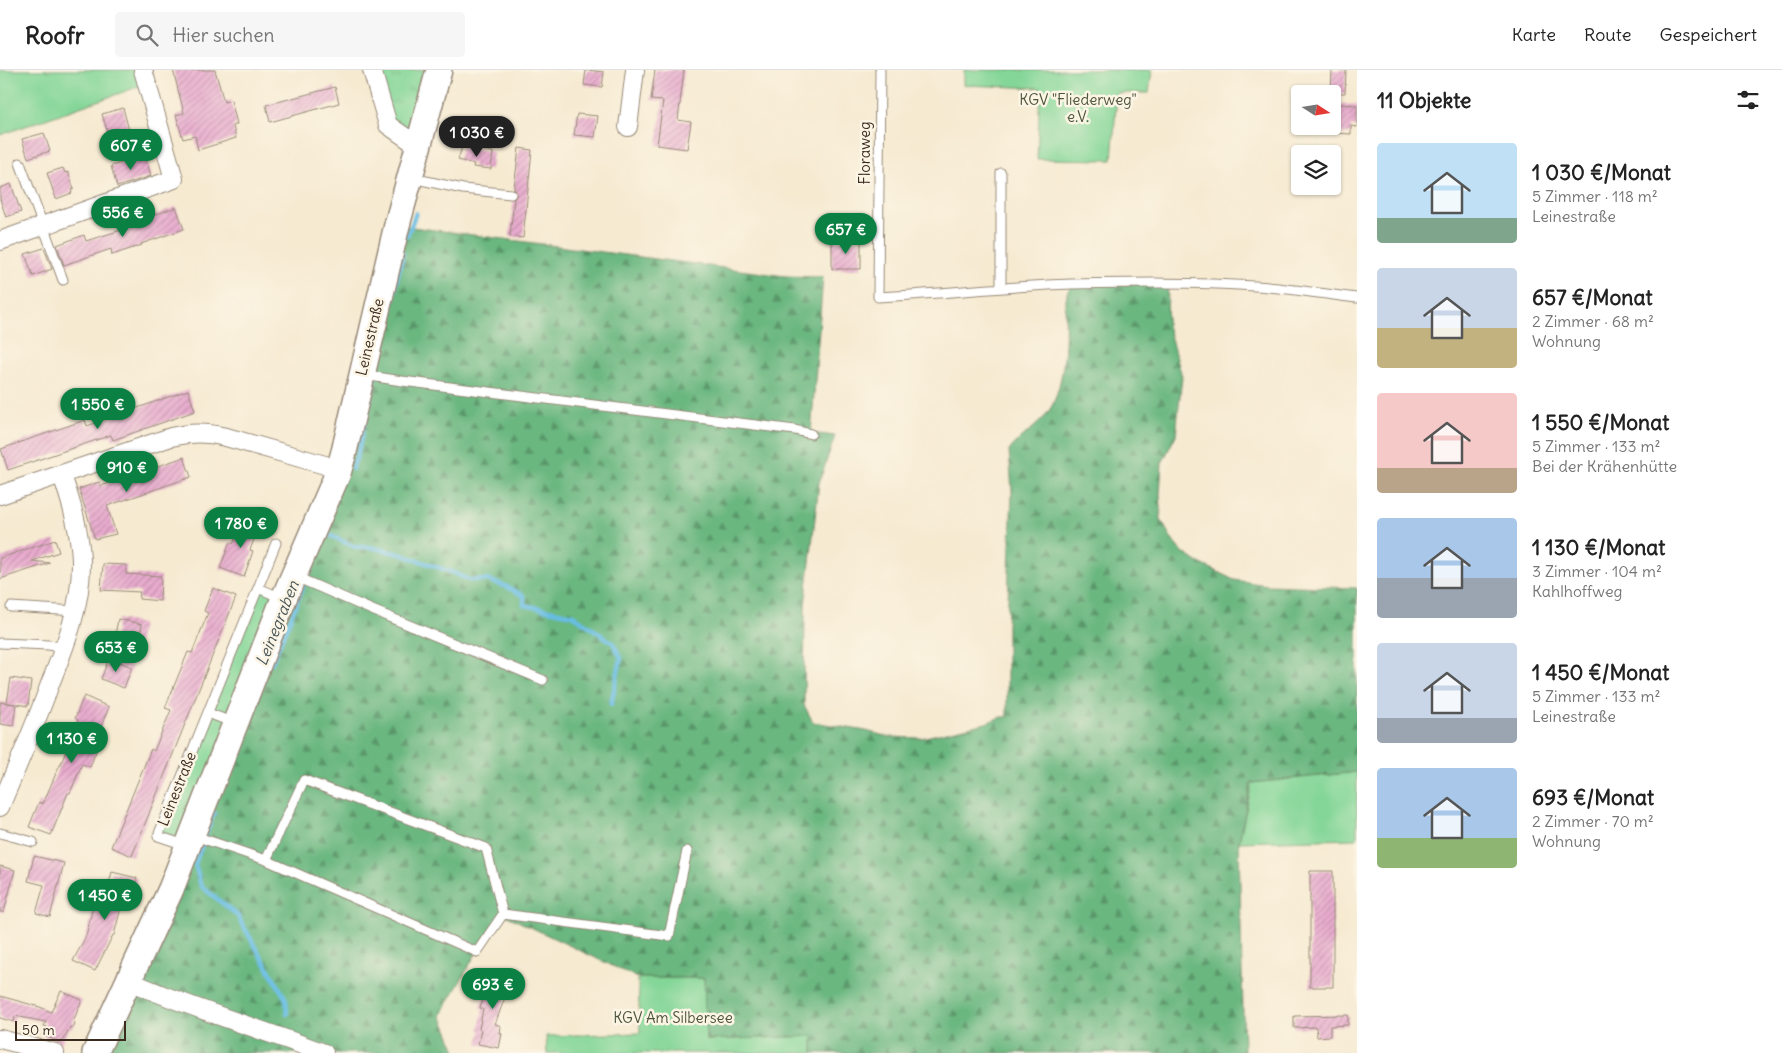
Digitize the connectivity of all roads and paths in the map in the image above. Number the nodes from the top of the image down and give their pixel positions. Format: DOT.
graph roads {
  1 [pos="143,70"];
  2 [pos="372,70"];
  3 [pos="439,70"];
  4 [pos="635,70"];
  5 [pos="880,70"];
  6 [pos="628,127"];
  7 [pos="418,146"];
  8 [pos="20,163"];
  9 [pos="1001,174"];
  10 [pos="409,177"];
  11 [pos="511,194"];
  12 [pos="43,226"];
  13 [pos="0,241"];
  14 [pos="63,280"];
  15 [pos="1001,287"];
  16 [pos="1357,298"];
  17 [pos="370,376"];
  18 [pos="811,434"];
  19 [pos="338,473"];
  20 [pos="62,475"];
  21 [pos="0,495"];
  22 [pos="276,543"];
  23 [pos="301,579"];
  24 [pos="258,588"];
  25 [pos="284,598"];
  26 [pos="11,607"];
  27 [pos="76,611"];
  28 [pos="0,642"];
  29 [pos="64,648"];
  30 [pos="543,680"];
  31 [pos="208,713"];
  32 [pos="235,723"];
  33 [pos="0,807"];
  34 [pos="0,833"];
  35 [pos="197,840"];
  36 [pos="33,842"];
  37 [pos="687,851"];
  38 [pos="266,860"];
  39 [pos="503,914"];
  40 [pos="128,980"];
  41 [pos="0,1039"];
  42 [pos="55,1053"];
  43 [pos="95,1053"];
  44 [pos="324,1053"];
  1 -- 12 [label="street"];
  2 -- 7 [label="street"];
  3 -- 7 [label="main road, Leinestraße"];
  4 -- 6 [label="street"];
  5 -- 15 [label="lane, Floraweg"];
  7 -- 10 [label="main road, Leinestraße"];
  8 -- 12 [label="lane"];
  9 -- 15 [label="lane"];
  10 -- 11 [label="lane"];
  10 -- 17 [label="main road, Leinestraße"];
  12 -- 13 [label="street"];
  12 -- 14 [label="lane"];
  15 -- 16 [label="lane"];
  17 -- 18 [label="lane"];
  17 -- 19 [label="main road, Leinestraße"];
  19 -- 20 [label="street"];
  19 -- 23 [label="main road, Leinestraße"];
  20 -- 21 [label="street"];
  20 -- 27 [label="street"];
  22 -- 24 [label="lane, Leinestraße"];
  23 -- 25 [label="main road, Leinestraße"];
  23 -- 30 [label="lane"];
  24 -- 25 [label="lane"];
  24 -- 31 [label="lane, Leinestraße"];
  25 -- 32 [label="main road, Leinestraße"];
  26 -- 27 [label="lane"];
  27 -- 29 [label="street"];
  28 -- 29 [label="lane"];
  29 -- 33 [label="street"];
  31 -- 32 [label="lane"];
  31 -- 35 [label="lane, Leinestraße"];
  32 -- 35 [label="main road, Leinestraße"];
  34 -- 36 [label="lane"];
  35 -- 38 [label="lane"];
  35 -- 40 [label="main road, Leinestraße"];
  37 -- 39 [label="lane"];
  38 -- 39 [label="lane"];
  38 -- 39 [label="lane"];
  40 -- 43 [label="main road, Leinestraße"];
  40 -- 44 [label="street"];
  41 -- 42 [label="street"];
}
